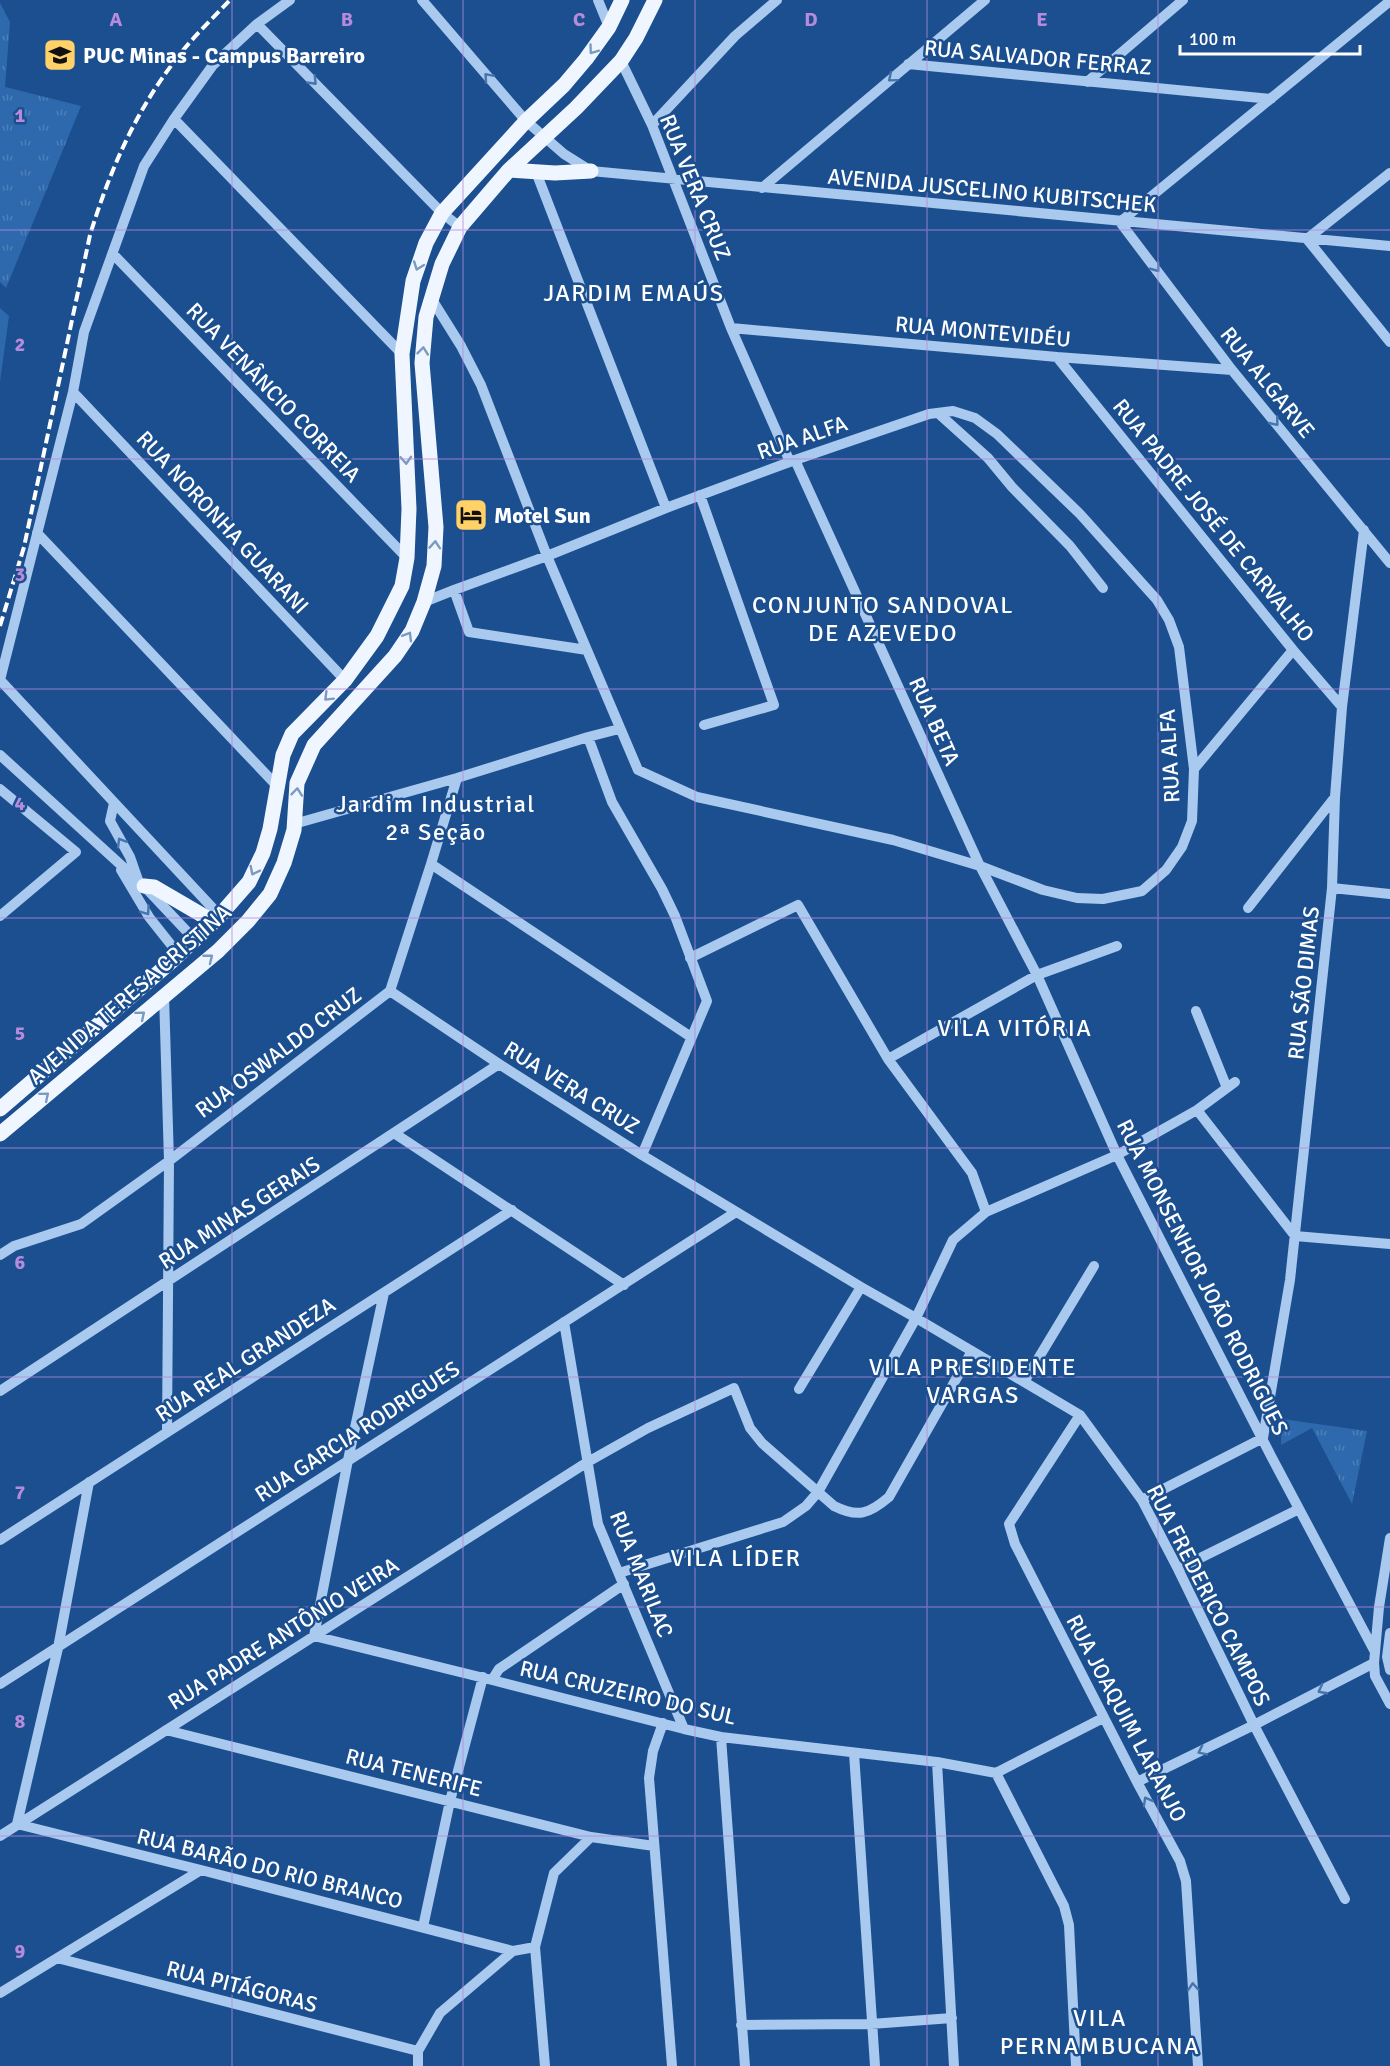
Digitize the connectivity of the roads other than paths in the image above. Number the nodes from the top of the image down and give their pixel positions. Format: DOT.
graph roads {
  1 [pos="290,0"];
  2 [pos="422,0"];
  3 [pos="598,0"];
  4 [pos="622,0"];
  5 [pos="655,0"];
  6 [pos="777,0"];
  7 [pos="985,0"];
  8 [pos="1183,0"];
  9 [pos="1390,1"];
  10 [pos="257,24"];
  11 [pos="609,27"];
  12 [pos="621,61"];
  13 [pos="908,64"];
  14 [pos="1087,82"];
  15 [pos="1271,99"];
  16 [pos="174,119"];
  17 [pos="526,121"];
  18 [pos="652,125"];
  19 [pos="544,138"];
  20 [pos="508,170"];
  21 [pos="591,171"];
  22 [pos="536,172"];
  23 [pos="1390,173"];
  24 [pos="672,180"];
  25 [pos="762,188"];
  26 [pos="442,213"];
  27 [pos="1120,222"];
  28 [pos="460,227"];
  29 [pos="1307,239"];
  30 [pos="1390,246"];
  31 [pos="113,254"];
  32 [pos="431,298"];
  33 [pos="731,328"];
  34 [pos="1390,342"];
  35 [pos="402,354"];
  36 [pos="1057,357"];
  37 [pos="1232,370"];
  38 [pos="74,392"];
  39 [pos="938,413"];
  40 [pos="793,461"];
  41 [pos="700,495"];
  42 [pos="666,508"];
  43 [pos="1364,530"];
  44 [pos="37,532"];
  45 [pos="547,556"];
  46 [pos="407,558"];
  47 [pos="1390,563"];
  48 [pos="1103,588"];
  49 [pos="454,590"];
  50 [pos="424,602"];
  51 [pos="587,650"];
  52 [pos="1293,650"];
  53 [pos="0,680"];
  54 [pos="345,680"];
  55 [pos="1342,707"];
  56 [pos="704,725"];
  57 [pos="619,729"];
  58 [pos="588,737"];
  59 [pos="0,755"];
  60 [pos="1194,769"];
  61 [pos="457,778"];
  62 [pos="278,787"];
  63 [pos="0,789"];
  64 [pos="1335,797"];
  65 [pos="114,802"];
  66 [pos="294,824"];
  67 [pos="115,860"];
  68 [pos="431,864"];
  69 [pos="980,866"];
  70 [pos="141,883"];
  71 [pos="1332,888"];
  72 [pos="1390,894"];
  73 [pos="1248,908"];
  74 [pos="0,916"];
  75 [pos="217,919"];
  76 [pos="195,940"];
  77 [pos="1117,946"];
  78 [pos="690,958"];
  79 [pos="173,960"];
  80 [pos="1036,975"];
  81 [pos="390,991"];
  82 [pos="164,995"];
  83 [pos="1196,1011"];
  84 [pos="692,1037"];
  85 [pos="888,1059"];
  86 [pos="499,1064"];
  87 [pos="0,1109"];
  88 [pos="1197,1110"];
  89 [pos="394,1133"];
  90 [pos="0,1134"];
  91 [pos="642,1155"];
  92 [pos="1117,1155"];
  93 [pos="169,1161"];
  94 [pos="512,1210"];
  95 [pos="736,1212"];
  96 [pos="986,1212"];
  97 [pos="1295,1236"];
  98 [pos="1390,1244"];
  99 [pos="0,1255"];
  100 [pos="1094,1266"];
  101 [pos="167,1282"];
  102 [pos="624,1285"];
  103 [pos="861,1287"];
  104 [pos="384,1293"];
  105 [pos="916,1318"];
  106 [pos="564,1322"];
  107 [pos="972,1351"];
  108 [pos="1024,1382"];
  109 [pos="799,1389"];
  110 [pos="0,1391"];
  111 [pos="1080,1415"];
  112 [pos="167,1432"];
  113 [pos="1263,1438"];
  114 [pos="348,1460"];
  115 [pos="586,1463"];
  116 [pos="89,1482"];
  117 [pos="818,1492"];
  118 [pos="1142,1500"];
  119 [pos="1299,1509"];
  120 [pos="1390,1538"];
  121 [pos="0,1540"];
  122 [pos="1178,1569"];
  123 [pos="619,1574"];
  124 [pos="624,1584"];
  125 [pos="1379,1607"];
  126 [pos="1355,1613"];
  127 [pos="1390,1633"];
  128 [pos="314,1636"];
  129 [pos="58,1648"];
  130 [pos="1374,1658"];
  131 [pos="1390,1670"];
  132 [pos="488,1678"];
  133 [pos="0,1684"];
  134 [pos="1390,1704"];
  135 [pos="1103,1718"];
  136 [pos="663,1723"];
  137 [pos="1254,1725"];
  138 [pos="684,1729"];
  139 [pos="166,1730"];
  140 [pos="721,1737"];
  141 [pos="854,1753"];
  142 [pos="937,1762"];
  143 [pos="996,1773"];
  144 [pos="1137,1782"];
  145 [pos="450,1801"];
  146 [pos="17,1824"];
  147 [pos="0,1836"];
  148 [pos="591,1837"];
  149 [pos="654,1846"];
  150 [pos="201,1870"];
  151 [pos="1345,1899"];
  152 [pos="423,1927"];
  153 [pos="535,1947"];
  154 [pos="513,1951"];
  155 [pos="57,1958"];
  156 [pos="0,1993"];
  157 [pos="952,2018"];
  158 [pos="871,2024"];
  159 [pos="741,2025"];
  160 [pos="418,2051"];
  161 [pos="418,2066"];
  162 [pos="545,2066"];
  163 [pos="672,2066"];
  164 [pos="745,2066"];
  165 [pos="875,2066"];
  166 [pos="954,2066"];
  167 [pos="1076,2066"];
  168 [pos="1198,2066"];
  1 -- 10 [label="street"];
  17 -- 2 [label="street, one-way"];
  3 -- 11 [label="street"];
  4 -- 11 [label="main road, AVENIDA TERESA CRISTINA"];
  5 -- 12 [label="main road, AVENIDA TERESA CRISTINA"];
  6 -- 18 [label="street"];
  7 -- 13 [label="street"];
  8 -- 14 [label="street"];
  9 -- 15 [label="street"];
  10 -- 16 [label="street"];
  10 -- 26 [label="street, one-way"];
  11 -- 17 [label="main road, AVENIDA TERESA CRISTINA, one-way"];
  12 -- 18 [label="street, RUA VERA CRUZ"];
  12 -- 19 [label="main road, AVENIDA TERESA CRISTINA"];
  13 -- 14 [label="street, RUA SALVADOR FERRAZ"];
  13 -- 25 [label="street, one-way"];
  14 -- 15 [label="street, RUA SALVADOR FERRAZ"];
  15 -- 27 [label="street"];
  16 -- 31 [label="street"];
  16 -- 35 [label="street"];
  17 -- 19 [label="street"];
  17 -- 26 [label="main road, AVENIDA TERESA CRISTINA"];
  18 -- 24 [label="street, RUA VERA CRUZ"];
  19 -- 20 [label="main road, AVENIDA TERESA CRISTINA"];
  19 -- 21 [label="street"];
  20 -- 22 [label="main road"];
  20 -- 28 [label="main road, AVENIDA TERESA CRISTINA"];
  21 -- 22 [label="main road"];
  21 -- 24 [label="street, AVENIDA JUSCELINO KUBITSCHEK"];
  22 -- 42 [label="street"];
  23 -- 29 [label="street"];
  24 -- 25 [label="street, AVENIDA JUSCELINO KUBITSCHEK"];
  24 -- 33 [label="street, RUA VERA CRUZ"];
  25 -- 27 [label="street, AVENIDA JUSCELINO KUBITSCHEK"];
  26 -- 28 [label="street"];
  26 -- 35 [label="main road, AVENIDA TERESA CRISTINA, one-way"];
  27 -- 29 [label="street, AVENIDA JUSCELINO KUBITSCHEK"];
  27 -- 37 [label="street, RUA ALGARVE, one-way"];
  28 -- 32 [label="main road, AVENIDA TERESA CRISTINA"];
  29 -- 30 [label="street, AVENIDA JUSCELINO KUBITSCHEK"];
  29 -- 34 [label="street"];
  31 -- 38 [label="street"];
  31 -- 46 [label="street, RUA VENÂNCIO CORREIA"];
  32 -- 45 [label="street"];
  50 -- 32 [label="main road, AVENIDA TERESA CRISTINA, one-way"];
  33 -- 36 [label="street, RUA MONTEVIDÉU"];
  33 -- 40 [label="street, RUA VERA CRUZ"];
  35 -- 46 [label="main road, AVENIDA TERESA CRISTINA, one-way"];
  36 -- 37 [label="street, RUA MONTEVIDÉU"];
  36 -- 52 [label="street, RUA PADRE JOSÉ DE CARVALHO"];
  37 -- 43 [label="street, RUA ALGARVE, one-way"];
  38 -- 44 [label="street"];
  38 -- 54 [label="street, RUA NORONHA GUARANI"];
  39 -- 40 [label="street, RUA ALFA"];
  39 -- 48 [label="street"];
  39 -- 60 [label="street, RUA ALFA"];
  40 -- 41 [label="street, RUA ALFA"];
  40 -- 69 [label="street, RUA BETA"];
  41 -- 42 [label="street, RUA ALFA"];
  41 -- 56 [label="street"];
  42 -- 45 [label="street, RUA ALFA"];
  43 -- 47 [label="street, RUA ALGARVE"];
  43 -- 55 [label="street, RUA SÃO DIMAS"];
  44 -- 53 [label="street"];
  44 -- 62 [label="street"];
  45 -- 49 [label="street, RUA ALFA"];
  45 -- 51 [label="street, RUA ALFA"];
  46 -- 54 [label="main road, AVENIDA TERESA CRISTINA"];
  49 -- 50 [label="street, RUA ALFA"];
  49 -- 51 [label="street"];
  66 -- 50 [label="main road, AVENIDA TERESA CRISTINA, one-way"];
  51 -- 57 [label="street, RUA ALFA"];
  52 -- 55 [label="street, RUA PADRE JOSÉ DE CARVALHO"];
  52 -- 60 [label="street"];
  53 -- 65 [label="street"];
  54 -- 62 [label="main road, AVENIDA TERESA CRISTINA, one-way"];
  55 -- 64 [label="street, RUA SÃO DIMAS"];
  57 -- 58 [label="street"];
  57 -- 69 [label="street, RUA ALFA"];
  58 -- 61 [label="street"];
  58 -- 78 [label="street"];
  59 -- 67 [label="street"];
  60 -- 69 [label="street, RUA ALFA"];
  61 -- 66 [label="street"];
  61 -- 68 [label="street, RUA OSWALDO CRUZ"];
  62 -- 75 [label="main road, AVENIDA TERESA CRISTINA, one-way"];
  63 -- 74 [label="street"];
  64 -- 71 [label="street, RUA SÃO DIMAS"];
  64 -- 73 [label="street"];
  70 -- 65 [label="street, one-way"];
  65 -- 75 [label="street"];
  82 -- 66 [label="main road, AVENIDA TERESA CRISTINA, one-way"];
  67 -- 70 [label="street"];
  67 -- 79 [label="street, one-way"];
  68 -- 81 [label="street, RUA OSWALDO CRUZ"];
  68 -- 84 [label="street"];
  69 -- 80 [label="street, RUA MONSENHOR JOÃO RODRIGUES"];
  70 -- 75 [label="main road"];
  70 -- 76 [label="street"];
  71 -- 72 [label="street"];
  71 -- 97 [label="street, RUA SÃO DIMAS"];
  75 -- 76 [label="main road, AVENIDA TERESA CRISTINA"];
  76 -- 79 [label="main road, AVENIDA TERESA CRISTINA"];
  76 -- 82 [label="main road"];
  77 -- 80 [label="street"];
  78 -- 84 [label="street"];
  78 -- 85 [label="street"];
  79 -- 87 [label="main road, AVENIDA TERESA CRISTINA"];
  80 -- 85 [label="street"];
  80 -- 92 [label="street, RUA MONSENHOR JOÃO RODRIGUES"];
  81 -- 86 [label="street, RUA VERA CRUZ"];
  81 -- 93 [label="street, RUA OSWALDO CRUZ"];
  90 -- 82 [label="main road, AVENIDA TERESA CRISTINA, one-way"];
  82 -- 93 [label="street"];
  83 -- 88 [label="street"];
  84 -- 91 [label="street"];
  85 -- 96 [label="street"];
  86 -- 89 [label="street, RUA MINAS GERAIS"];
  86 -- 91 [label="street, RUA VERA CRUZ"];
  88 -- 92 [label="street"];
  88 -- 97 [label="street"];
  89 -- 94 [label="street"];
  89 -- 101 [label="street, RUA MINAS GERAIS"];
  91 -- 95 [label="street, RUA VERA CRUZ"];
  92 -- 96 [label="street"];
  92 -- 113 [label="street, RUA MONSENHOR JOÃO RODRIGUES"];
  93 -- 99 [label="street, RUA OSWALDO CRUZ"];
  93 -- 101 [label="street"];
  94 -- 102 [label="street"];
  94 -- 104 [label="street, RUA REAL GRANDEZA"];
  95 -- 102 [label="street, RUA GARCIA RODRIGUES"];
  95 -- 103 [label="street, RUA FREDERICO CAMPOS"];
  96 -- 105 [label="street"];
  97 -- 98 [label="street"];
  97 -- 113 [label="street, RUA SÃO DIMAS"];
  100 -- 108 [label="street"];
  101 -- 110 [label="street, RUA MINAS GERAIS"];
  101 -- 112 [label="street"];
  102 -- 106 [label="street, RUA GARCIA RODRIGUES"];
  103 -- 105 [label="street, RUA FREDERICO CAMPOS"];
  103 -- 109 [label="street"];
  104 -- 112 [label="street, RUA REAL GRANDEZA"];
  104 -- 114 [label="street"];
  105 -- 107 [label="street, RUA FREDERICO CAMPOS"];
  105 -- 117 [label="street"];
  106 -- 114 [label="street, RUA GARCIA RODRIGUES"];
  106 -- 115 [label="street, RUA MARILAC"];
  107 -- 108 [label="street, RUA FREDERICO CAMPOS"];
  107 -- 117 [label="street"];
  108 -- 111 [label="street, RUA FREDERICO CAMPOS"];
  111 -- 118 [label="street, RUA FREDERICO CAMPOS"];
  111 -- 135 [label="street, RUA JOAQUIM LARANJO"];
  112 -- 116 [label="street, RUA REAL GRANDEZA"];
  113 -- 118 [label="street"];
  113 -- 119 [label="street, RUA MONSENHOR JOÃO RODRIGUES"];
  114 -- 128 [label="street"];
  114 -- 129 [label="street, RUA GARCIA RODRIGUES"];
  115 -- 117 [label="street, RUA PADRE ANTÔNIO VEIRA"];
  115 -- 123 [label="street, RUA MARILAC"];
  115 -- 128 [label="street, RUA PADRE ANTÔNIO VEIRA"];
  116 -- 121 [label="street, RUA REAL GRANDEZA"];
  116 -- 129 [label="street"];
  117 -- 123 [label="street"];
  118 -- 122 [label="street, RUA FREDERICO CAMPOS"];
  119 -- 122 [label="street"];
  119 -- 126 [label="street, RUA MONSENHOR JOÃO RODRIGUES"];
  120 -- 125 [label="street"];
  122 -- 137 [label="street, RUA FREDERICO CAMPOS"];
  123 -- 124 [label="street, RUA MARILAC"];
  124 -- 132 [label="street"];
  124 -- 138 [label="street, RUA MARILAC"];
  125 -- 126 [label="street"];
  125 -- 130 [label="street"];
  126 -- 130 [label="street, RUA MONSENHOR JOÃO RODRIGUES"];
  127 -- 131 [label="street"];
  128 -- 132 [label="street, RUA CRUZEIRO DO SUL"];
  128 -- 139 [label="street, RUA PADRE ANTÔNIO VEIRA"];
  129 -- 133 [label="street, RUA GARCIA RODRIGUES"];
  129 -- 146 [label="street"];
  130 -- 134 [label="street, RUA MONSENHOR JOÃO RODRIGUES"];
  130 -- 137 [label="street, one-way"];
  132 -- 136 [label="street, RUA CRUZEIRO DO SUL"];
  132 -- 145 [label="street"];
  135 -- 143 [label="street"];
  135 -- 144 [label="street, RUA JOAQUIM LARANJO"];
  136 -- 138 [label="street, RUA CRUZEIRO DO SUL"];
  136 -- 149 [label="street"];
  137 -- 144 [label="street, one-way"];
  137 -- 151 [label="street, RUA FREDERICO CAMPOS"];
  138 -- 140 [label="street, RUA CRUZEIRO DO SUL"];
  139 -- 145 [label="street, RUA TENERIFE"];
  139 -- 146 [label="street, RUA PADRE ANTÔNIO VEIRA"];
  140 -- 141 [label="street, RUA CRUZEIRO DO SUL"];
  140 -- 159 [label="street"];
  141 -- 142 [label="street, RUA CRUZEIRO DO SUL"];
  141 -- 158 [label="street"];
  142 -- 143 [label="street, RUA CRUZEIRO DO SUL"];
  142 -- 157 [label="street"];
  143 -- 167 [label="street"];
  168 -- 144 [label="street, RUA JOAQUIM LARANJO, one-way"];
  145 -- 148 [label="street, RUA TENERIFE"];
  145 -- 152 [label="street"];
  146 -- 147 [label="street, RUA PADRE ANTÔNIO VEIRA"];
  146 -- 150 [label="street, RUA BARÃO DO RIO BRANCO"];
  148 -- 149 [label="street, RUA TENERIFE"];
  148 -- 153 [label="street"];
  149 -- 163 [label="street"];
  150 -- 152 [label="street, RUA BARÃO DO RIO BRANCO"];
  150 -- 155 [label="street"];
  152 -- 154 [label="street, RUA BARÃO DO RIO BRANCO"];
  153 -- 154 [label="street"];
  153 -- 162 [label="street"];
  154 -- 160 [label="street"];
  155 -- 156 [label="street"];
  155 -- 160 [label="street, RUA PITÁGORAS"];
  157 -- 158 [label="street"];
  157 -- 166 [label="street"];
  158 -- 159 [label="street"];
  158 -- 165 [label="street"];
  159 -- 164 [label="street"];
  160 -- 161 [label="street"];
}
